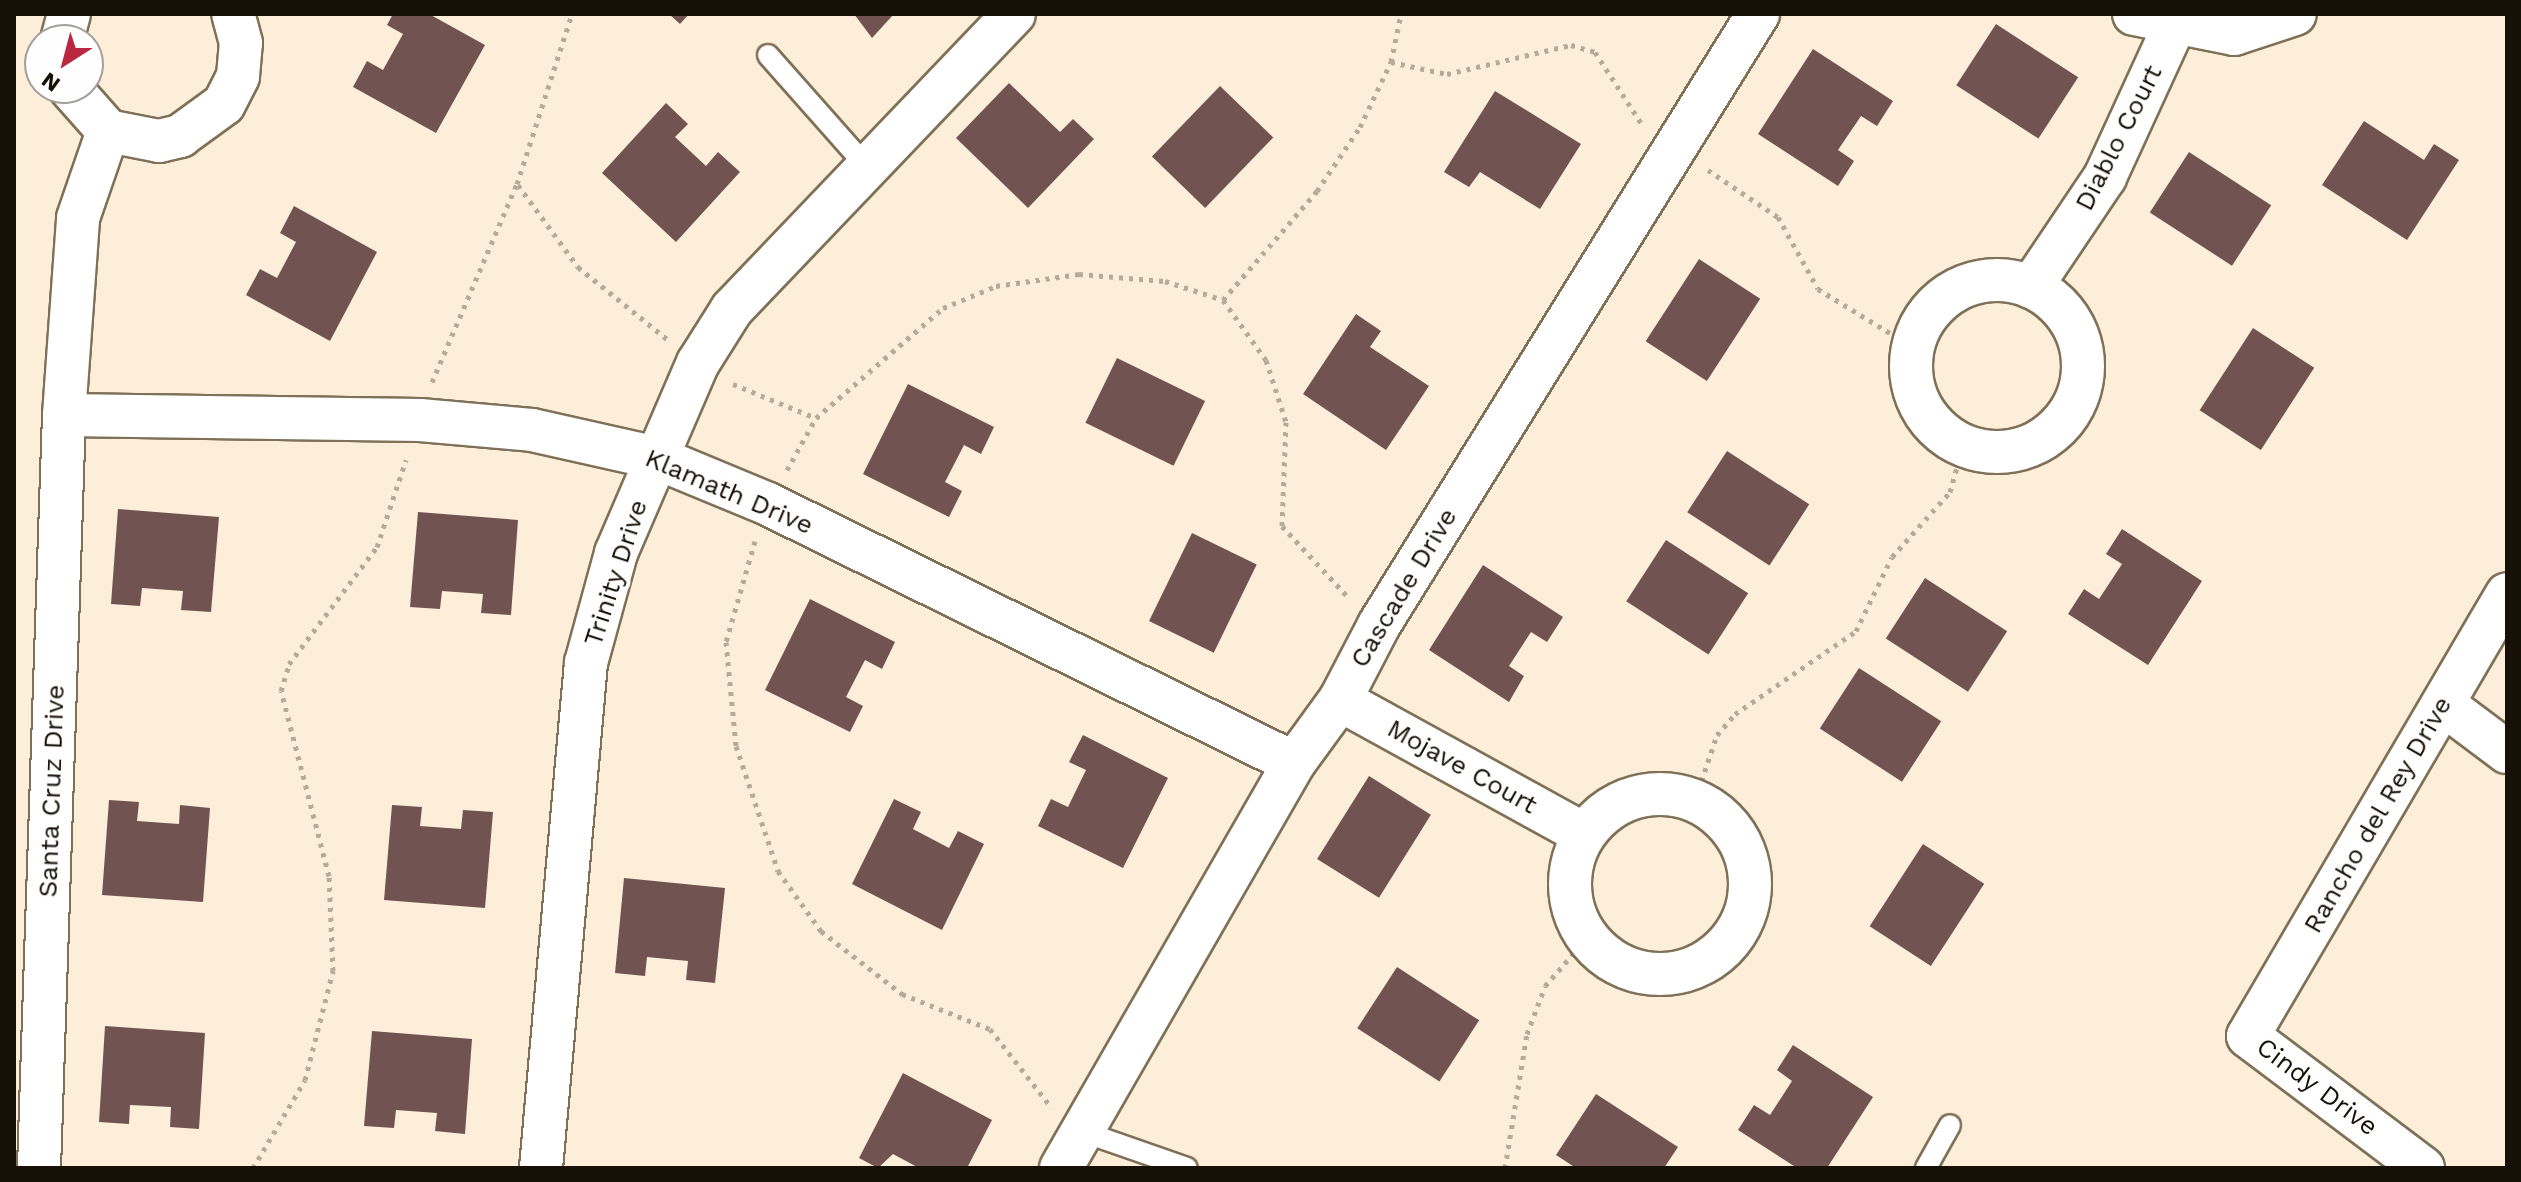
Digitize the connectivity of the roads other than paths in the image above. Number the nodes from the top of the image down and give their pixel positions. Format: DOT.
graph roads {
  1 [pos="233,14"];
  2 [pos="1014,14"];
  3 [pos="1758,14"];
  4 [pos="2134,14"];
  5 [pos="2295,14"];
  6 [pos="2174,26"];
  7 [pos="768,55"];
  8 [pos="84,104"];
  9 [pos="108,131"];
  10 [pos="867,167"];
  11 [pos="2031,287"];
  12 [pos="64,415"];
  13 [pos="657,458"];
  14 [pos="2507,594"];
  15 [pos="1340,700"];
  16 [pos="2443,704"];
  17 [pos="2507,752"];
  18 [pos="1294,763"];
  19 [pos="1584,834"];
  20 [pos="2248,1036"];
  21 [pos="1950,1125"];
  22 [pos="1081,1131"];
  23 [pos="39,1168"];
  24 [pos="541,1168"];
  25 [pos="1061,1168"];
  26 [pos="1187,1168"];
  27 [pos="1926,1168"];
  28 [pos="2423,1168"];
  1 -- 9 [label="street"];
  2 -- 10 [label="street, Trinity Drive"];
  3 -- 15 [label="street, Cascade Drive"];
  4 -- 6 [label="street"];
  5 -- 6 [label="street"];
  6 -- 11 [label="street, Diablo Court"];
  7 -- 10 [label="lane"];
  8 -- 9 [label="street"];
  9 -- 12 [label="street, Santa Cruz Drive"];
  10 -- 13 [label="street, Trinity Drive"];
  11 -- 11 [label="street"];
  12 -- 13 [label="street, Klamath Drive"];
  12 -- 23 [label="street, Santa Cruz Drive"];
  13 -- 18 [label="street, Klamath Drive"];
  13 -- 24 [label="street, Trinity Drive"];
  14 -- 16 [label="street, Rancho del Rey Drive"];
  15 -- 18 [label="street, Cascade Drive"];
  15 -- 19 [label="street, Mojave Court"];
  16 -- 17 [label="street"];
  16 -- 20 [label="street, Rancho del Rey Drive"];
  18 -- 22 [label="street, Cascade Drive"];
  19 -- 19 [label="street"];
  20 -- 28 [label="street, Cindy Drive"];
  21 -- 27 [label="lane"];
  22 -- 25 [label="street, Cascade Drive"];
  22 -- 26 [label="lane"];
}
